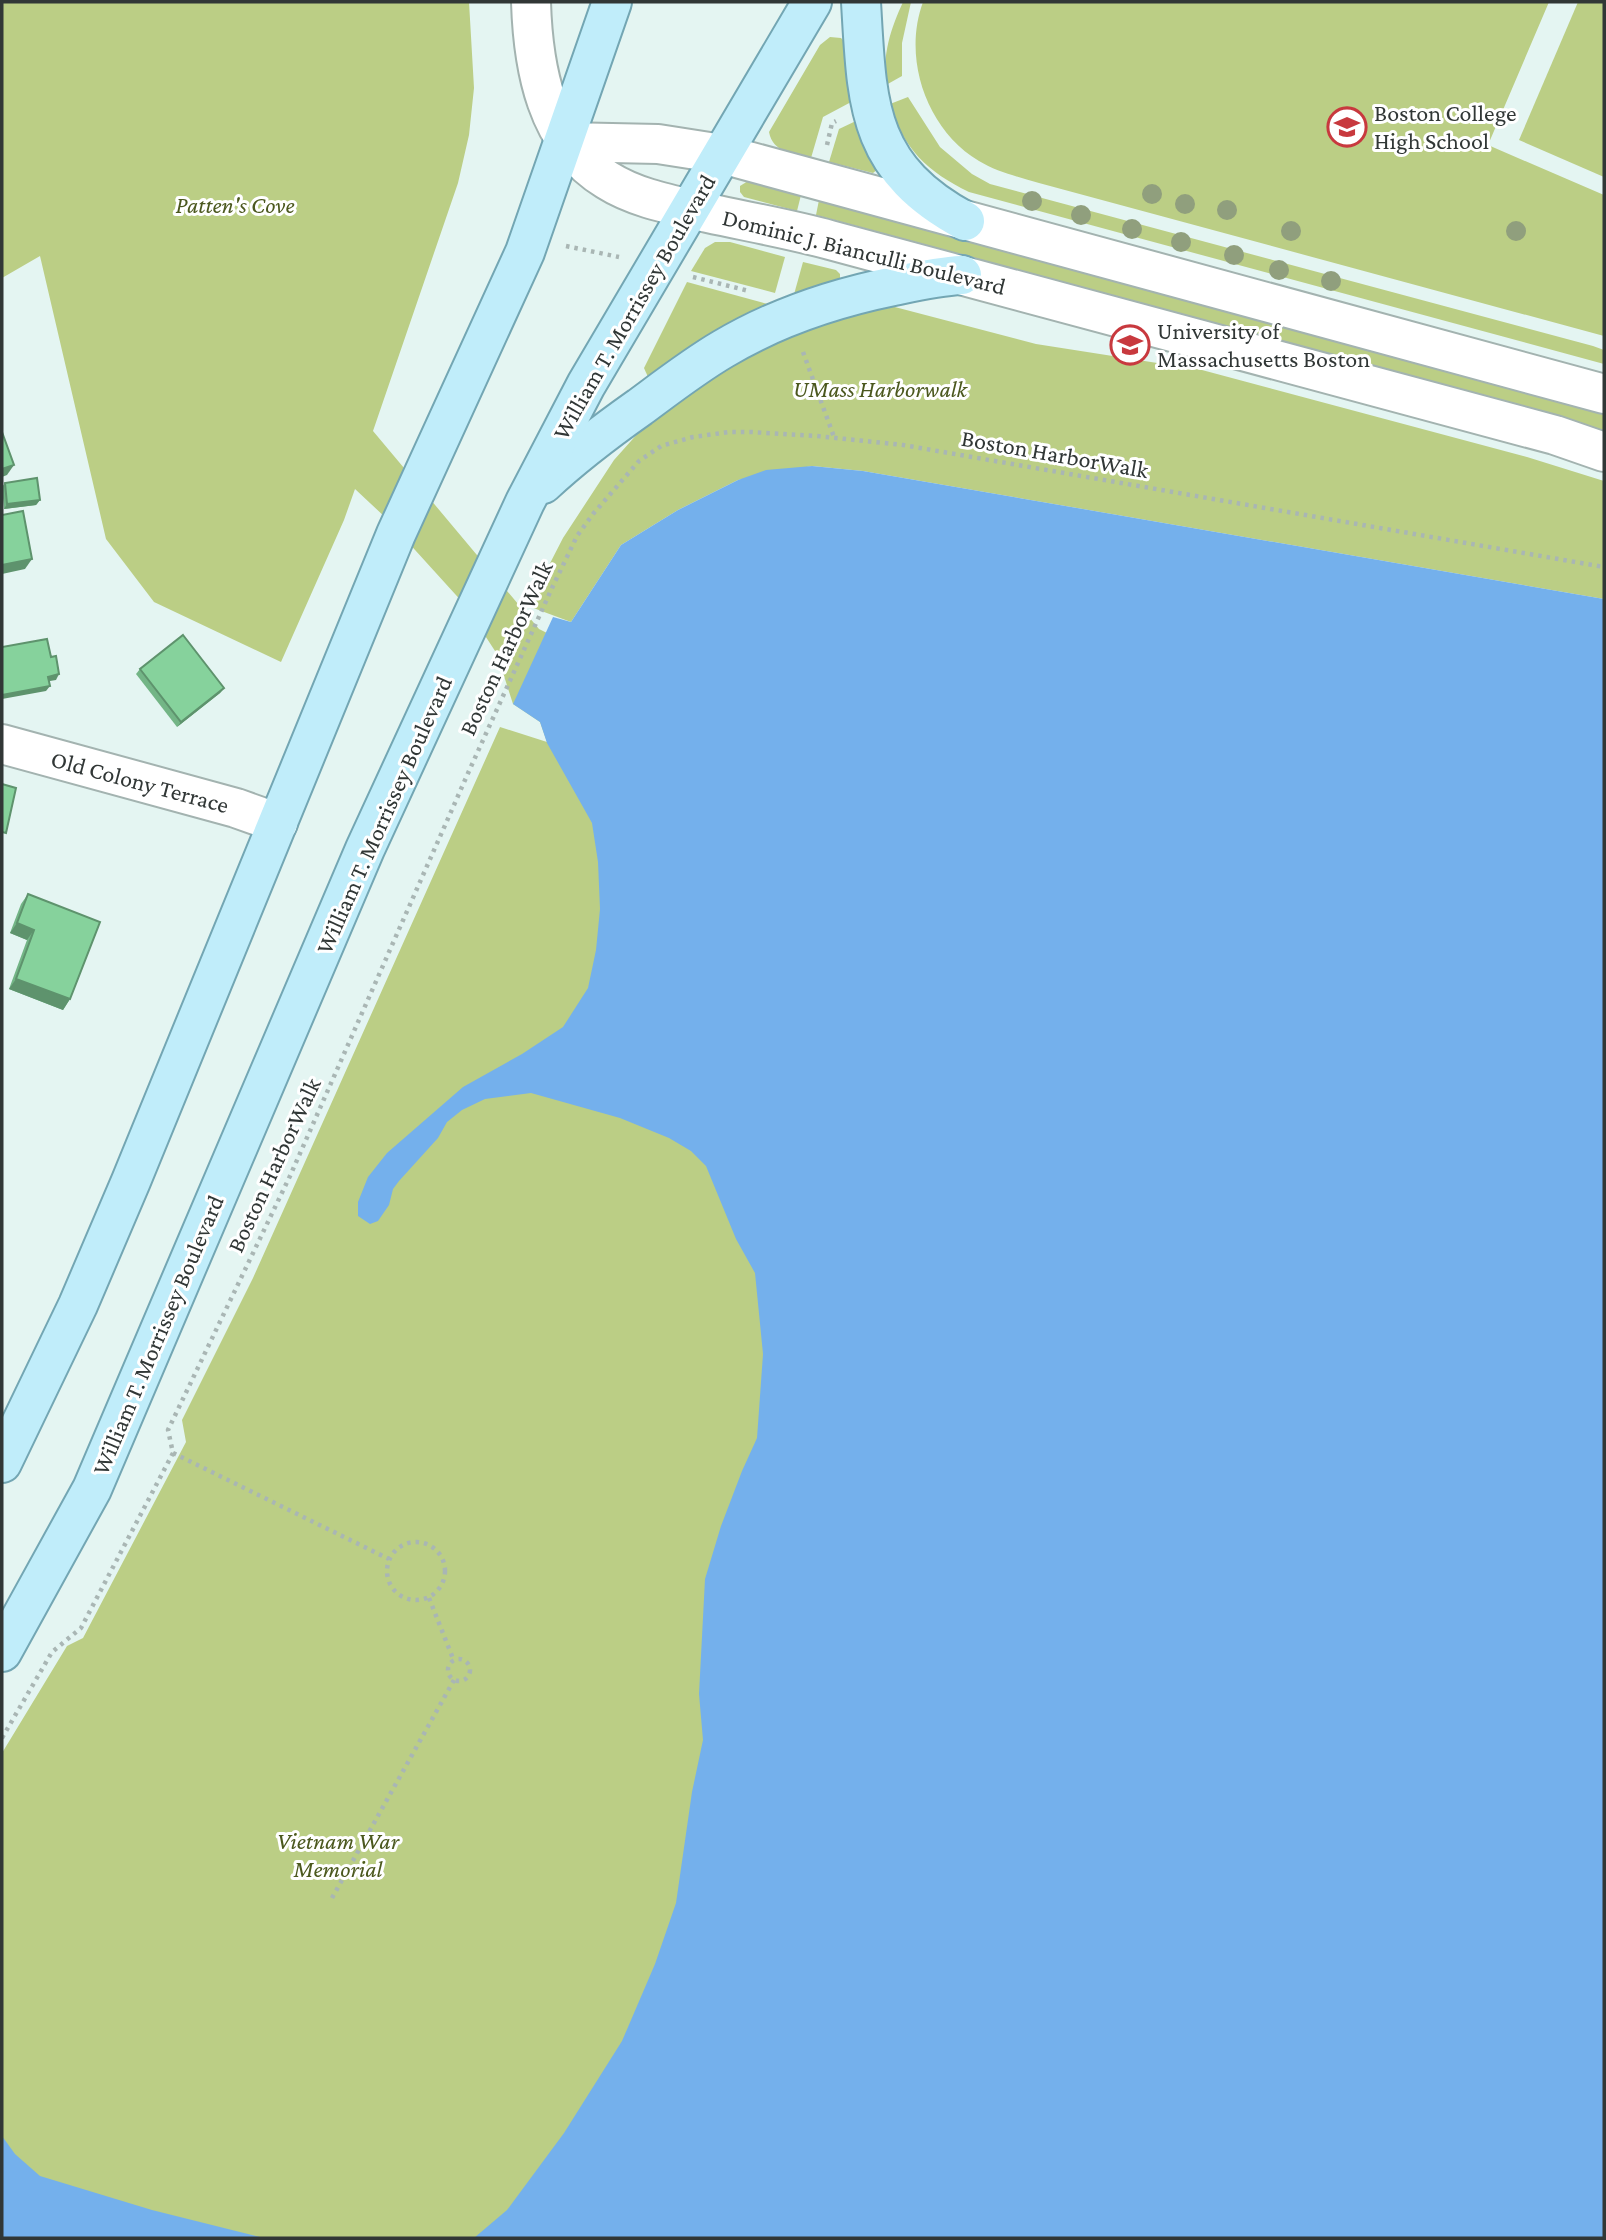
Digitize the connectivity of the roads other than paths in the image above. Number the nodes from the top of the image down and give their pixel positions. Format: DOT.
graph roads {
  1 [pos="531,2"];
  2 [pos="612,2"];
  3 [pos="812,2"];
  4 [pos="861,2"];
  5 [pos="565,142"];
  6 [pos="722,154"];
  7 [pos="690,209"];
  8 [pos="965,220"];
  9 [pos="962,275"];
  10 [pos="1604,394"];
  11 [pos="1604,452"];
  12 [pos="525,502"];
  13 [pos="2,744"];
  14 [pos="278,823"];
  15 [pos="2,1463"];
  16 [pos="2,1652"];
  1 -- 5 [label="street"];
  2 -- 5 [label="main road"];
  3 -- 6 [label="main road, William T. Morrissey Boulevard"];
  4 -- 8 [label="main road"];
  5 -- 6 [label="street"];
  5 -- 7 [label="street, Dominic J. Bianculli Boulevard"];
  5 -- 14 [label="main road"];
  6 -- 7 [label="main road, William T. Morrissey Boulevard"];
  6 -- 8 [label="street"];
  7 -- 9 [label="street, Dominic J. Bianculli Boulevard"];
  7 -- 12 [label="main road, William T. Morrissey Boulevard"];
  8 -- 10 [label="street"];
  9 -- 11 [label="street, Dominic J. Bianculli Boulevard"];
  9 -- 12 [label="main road"];
  12 -- 16 [label="main road, William T. Morrissey Boulevard"];
  13 -- 14 [label="street, Old Colony Terrace"];
  14 -- 15 [label="main road"];
}
